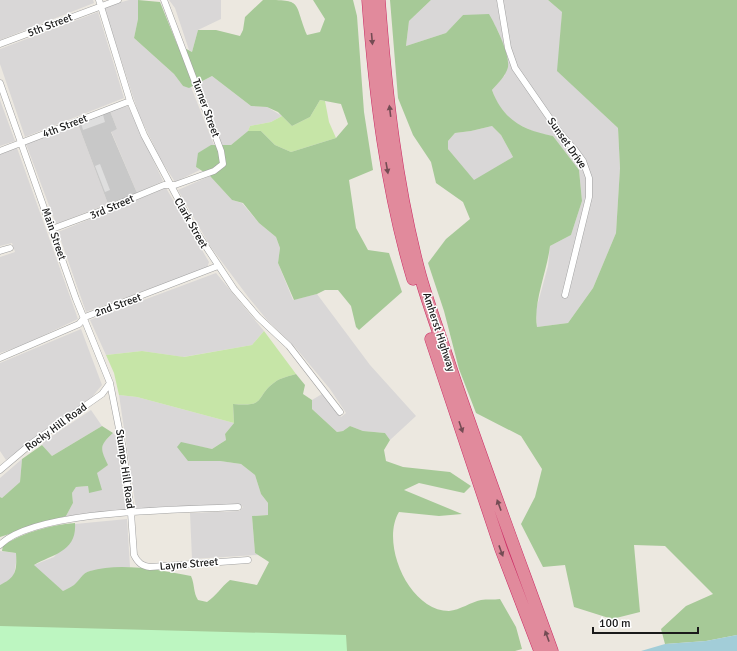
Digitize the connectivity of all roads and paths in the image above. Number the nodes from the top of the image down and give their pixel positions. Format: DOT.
graph roads {
  1 [pos="118,0"];
  2 [pos="164,0"];
  3 [pos="368,0"];
  4 [pos="379,0"];
  5 [pos="500,0"];
  6 [pos="100,3"];
  7 [pos="0,44"];
  8 [pos="0,83"];
  9 [pos="130,101"];
  10 [pos="21,143"];
  11 [pos="0,151"];
  12 [pos="171,185"];
  13 [pos="52,230"];
  14 [pos="10,248"];
  15 [pos="0,251"];
  16 [pos="218,266"];
  17 [pos="565,295"];
  18 [pos="83,319"];
  19 [pos="0,358"];
  20 [pos="110,383"];
  21 [pos="340,412"];
  22 [pos="0,470"];
  23 [pos="238,507"];
  24 [pos="131,513"];
  25 [pos="0,545"];
  26 [pos="134,555"];
  27 [pos="248,560"];
  28 [pos="536,622"];
  29 [pos="540,651"];
  30 [pos="552,651"];
  1 -- 6 [label="street"];
  2 -- 12 [label="street, Turner Street"];
  3 -- 28 [label="highway, Amherst Highway, one-way"];
  28 -- 4 [label="highway, Amherst Highway, one-way"];
  5 -- 17 [label="street, Sunset Drive"];
  6 -- 7 [label="street, 5th Street"];
  6 -- 9 [label="street, Clark Street"];
  8 -- 10 [label="street, Main Street"];
  9 -- 10 [label="street, 4th Street"];
  9 -- 12 [label="street, Clark Street"];
  10 -- 11 [label="street, 4th Street"];
  10 -- 13 [label="street, Main Street"];
  12 -- 13 [label="street, 3rd Street"];
  12 -- 16 [label="street, Clark Street"];
  13 -- 18 [label="street, Main Street"];
  14 -- 15 [label="street"];
  16 -- 18 [label="street, 2nd Street"];
  16 -- 21 [label="street, Clark Street"];
  18 -- 19 [label="street, 2nd Street"];
  18 -- 20 [label="street, Main Street"];
  20 -- 22 [label="street, Rocky Hill Road"];
  20 -- 24 [label="street, Stumps Hill Road"];
  23 -- 24 [label="street"];
  24 -- 25 [label="street"];
  24 -- 26 [label="street, Stumps Hill Road"];
  26 -- 27 [label="street, Layne Street"];
  28 -- 29 [label="highway, Amherst Highway"];
  30 -- 28 [label="highway, Amherst Highway, one-way"];
}
